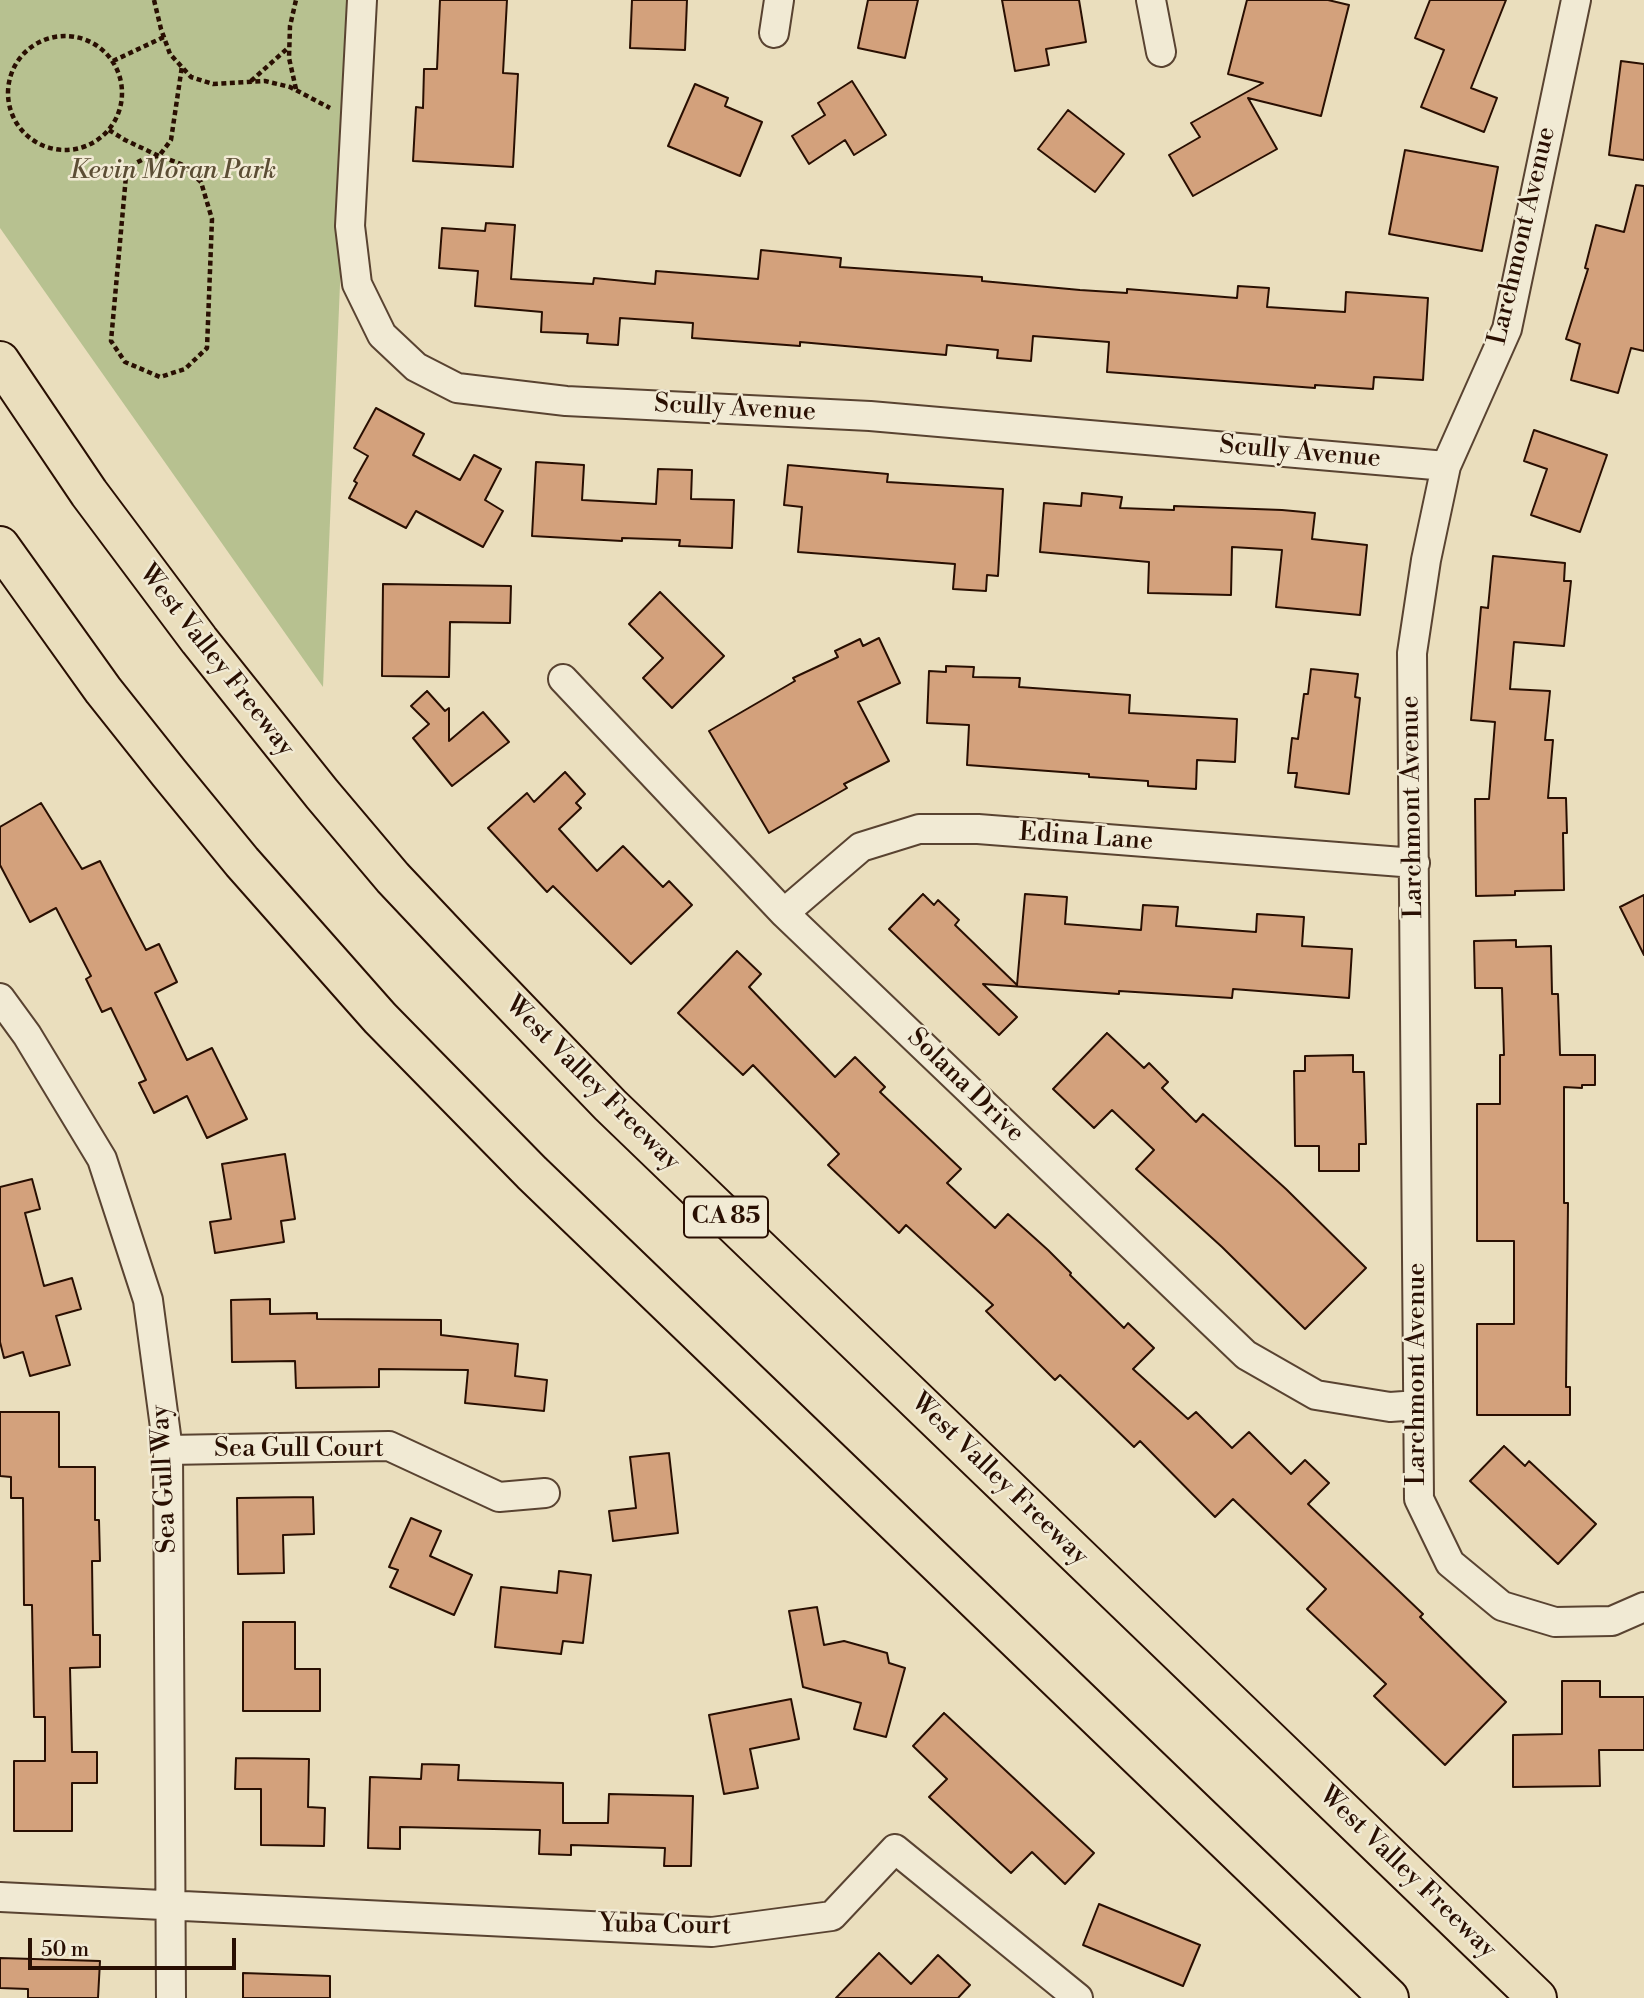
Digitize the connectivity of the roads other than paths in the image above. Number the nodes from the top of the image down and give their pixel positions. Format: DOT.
graph roads {
  1 [pos="362,0"];
  2 [pos="779,0"];
  3 [pos="1151,0"];
  4 [pos="1576,0"];
  5 [pos="774,33"];
  6 [pos="1161,52"];
  7 [pos="0,361"];
  8 [pos="1446,466"];
  9 [pos="0,546"];
  10 [pos="563,679"];
  11 [pos="1415,863"];
  12 [pos="784,913"];
  13 [pos="0,998"];
  14 [pos="1418,1405"];
  15 [pos="168,1450"];
  16 [pos="545,1493"];
  17 [pos="1644,1607"];
  18 [pos="0,1897"];
  19 [pos="171,1905"];
  20 [pos="171,1998"];
  21 [pos="1078,1998"];
  22 [pos="1389,1998"];
  23 [pos="1537,1998"];
  1 -- 8 [label="street, Scully Avenue"];
  2 -- 5 [label="street"];
  3 -- 6 [label="street"];
  4 -- 8 [label="street, Larchmont Avenue"];
  7 -- 23 [label="highway, West Valley Freeway / CA 85"];
  8 -- 11 [label="street, Larchmont Avenue"];
  9 -- 22 [label="highway"];
  10 -- 12 [label="street, Solana Drive"];
  11 -- 12 [label="street, Edina Lane"];
  11 -- 14 [label="street, Larchmont Avenue"];
  12 -- 14 [label="street, Solana Drive"];
  13 -- 15 [label="street, Sea Gull Way"];
  14 -- 17 [label="street, Larchmont Avenue"];
  15 -- 16 [label="street, Sea Gull Court"];
  15 -- 19 [label="street, Sea Gull Way"];
  18 -- 19 [label="street"];
  19 -- 20 [label="street, Sea Gull Way"];
  19 -- 21 [label="street, Yuba Court"];
}
